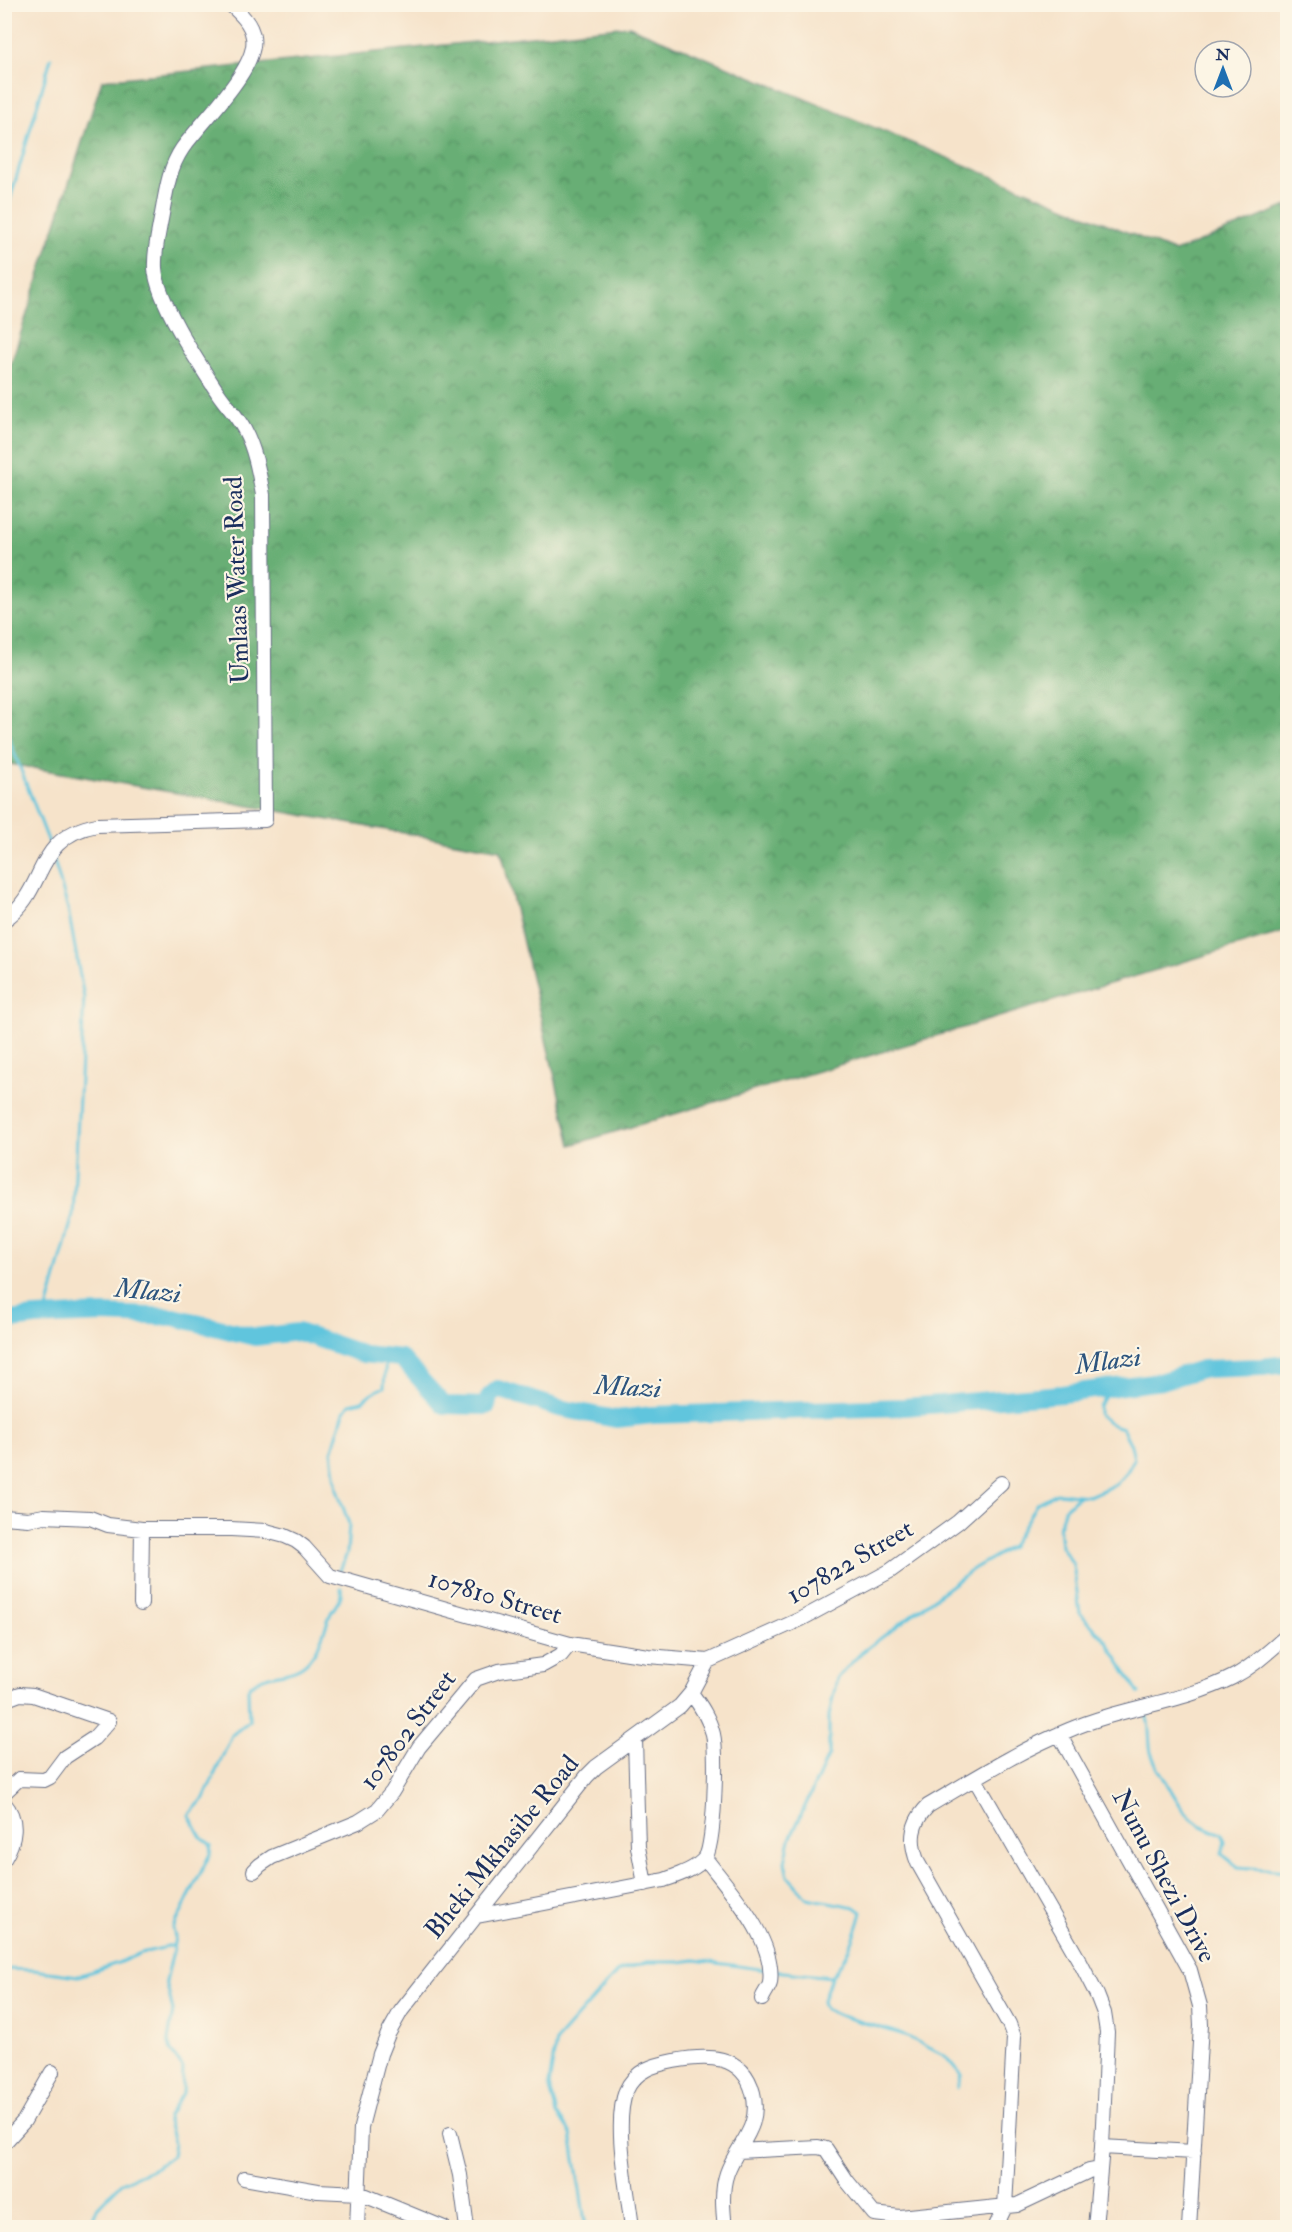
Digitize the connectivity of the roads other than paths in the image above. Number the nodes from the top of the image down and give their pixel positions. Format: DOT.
graph roads {
  1 [pos="230,4"];
  2 [pos="4,920"];
  3 [pos="1001,1483"];
  4 [pos="4,1517"];
  5 [pos="142,1530"];
  6 [pos="141,1604"];
  7 [pos="1287,1635"];
  8 [pos="570,1644"];
  9 [pos="708,1661"];
  10 [pos="692,1693"];
  11 [pos="4,1700"];
  12 [pos="1059,1734"];
  13 [pos="635,1739"];
  14 [pos="975,1779"];
  15 [pos="4,1793"];
  16 [pos="4,1803"];
  17 [pos="705,1858"];
  18 [pos="4,1859"];
  19 [pos="254,1871"];
  20 [pos="645,1884"];
  21 [pos="477,1916"];
  22 [pos="762,1999"];
  23 [pos="52,2072"];
  24 [pos="450,2134"];
  25 [pos="4,2143"];
  26 [pos="1102,2147"];
  27 [pos="738,2151"];
  28 [pos="1194,2152"];
  29 [pos="1099,2169"];
  30 [pos="244,2178"];
  31 [pos="359,2193"];
  32 [pos="1005,2207"];
  33 [pos="357,2228"];
  34 [pos="444,2228"];
  35 [pos="467,2228"];
  36 [pos="632,2228"];
  37 [pos="725,2228"];
  38 [pos="995,2228"];
  39 [pos="1095,2228"];
  40 [pos="1189,2228"];
  1 -- 2 [label="street, Umlaas Water Road"];
  3 -- 9 [label="street, 107822 Street"];
  4 -- 5 [label="street"];
  5 -- 6 [label="street"];
  5 -- 8 [label="street, 107810 Street"];
  7 -- 12 [label="street"];
  8 -- 9 [label="street, 107810 Street"];
  8 -- 19 [label="street, 107802 Street"];
  9 -- 10 [label="street"];
  10 -- 13 [label="street, Bheki Mkhasibe Road"];
  10 -- 17 [label="street"];
  11 -- 15 [label="street"];
  12 -- 14 [label="street"];
  12 -- 28 [label="street, Nunu Shezi Drive"];
  13 -- 20 [label="street"];
  13 -- 21 [label="street, Bheki Mkhasibe Road"];
  14 -- 26 [label="street"];
  14 -- 32 [label="street"];
  16 -- 18 [label="street"];
  17 -- 20 [label="street"];
  17 -- 22 [label="street"];
  20 -- 21 [label="street"];
  21 -- 31 [label="street, Bheki Mkhasibe Road"];
  23 -- 25 [label="street"];
  24 -- 35 [label="street"];
  26 -- 28 [label="street"];
  26 -- 29 [label="street"];
  27 -- 32 [label="street"];
  27 -- 36 [label="street"];
  27 -- 37 [label="street"];
  28 -- 40 [label="street, Nunu Shezi Drive"];
  29 -- 32 [label="street"];
  29 -- 39 [label="street"];
  30 -- 31 [label="street"];
  31 -- 33 [label="street, Bheki Mkhasibe Road"];
  31 -- 34 [label="street"];
  32 -- 38 [label="street"];
}
